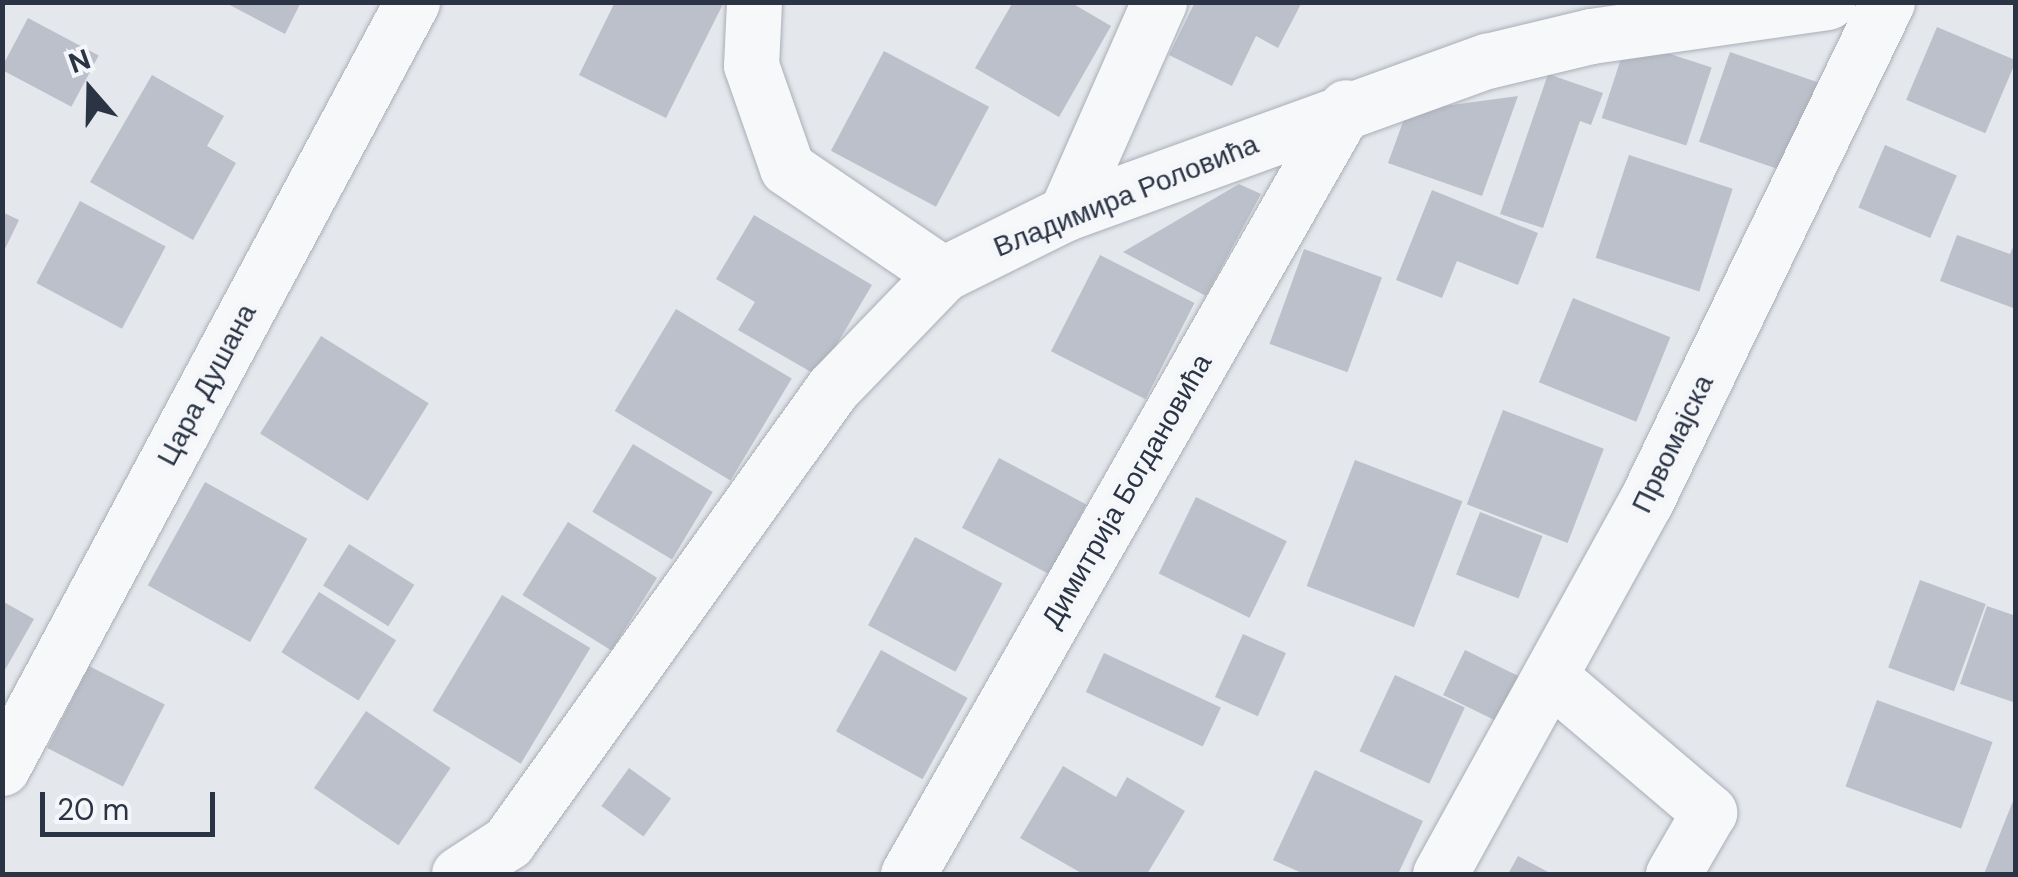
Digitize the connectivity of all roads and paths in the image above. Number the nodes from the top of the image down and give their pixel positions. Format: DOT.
graph roads {
  1 [pos="412,2"];
  2 [pos="754,2"];
  3 [pos="1160,2"];
  4 [pos="1828,2"];
  5 [pos="1888,2"];
  6 [pos="1599,19"];
  7 [pos="1346,108"];
  8 [pos="1066,214"];
  9 [pos="943,274"];
  10 [pos="1554,680"];
  11 [pos="2,768"];
  12 [pos="463,874"];
  13 [pos="908,874"];
  14 [pos="1440,874"];
  15 [pos="1673,874"];
  1 -- 11 [label="street, Цара Душана"];
  2 -- 9 [label="street"];
  3 -- 8 [label="street"];
  4 -- 6 [label="street, Владимира Роловића"];
  5 -- 10 [label="street, Првомајска"];
  6 -- 7 [label="street, Владимира Роловића"];
  7 -- 8 [label="street, Владимира Роловића"];
  7 -- 13 [label="street, Димитрија Богдановића"];
  8 -- 9 [label="street, Владимира Роловића"];
  9 -- 12 [label="street, Владимира Роловића"];
  10 -- 14 [label="street, Првомајска"];
  10 -- 15 [label="street"];
}
